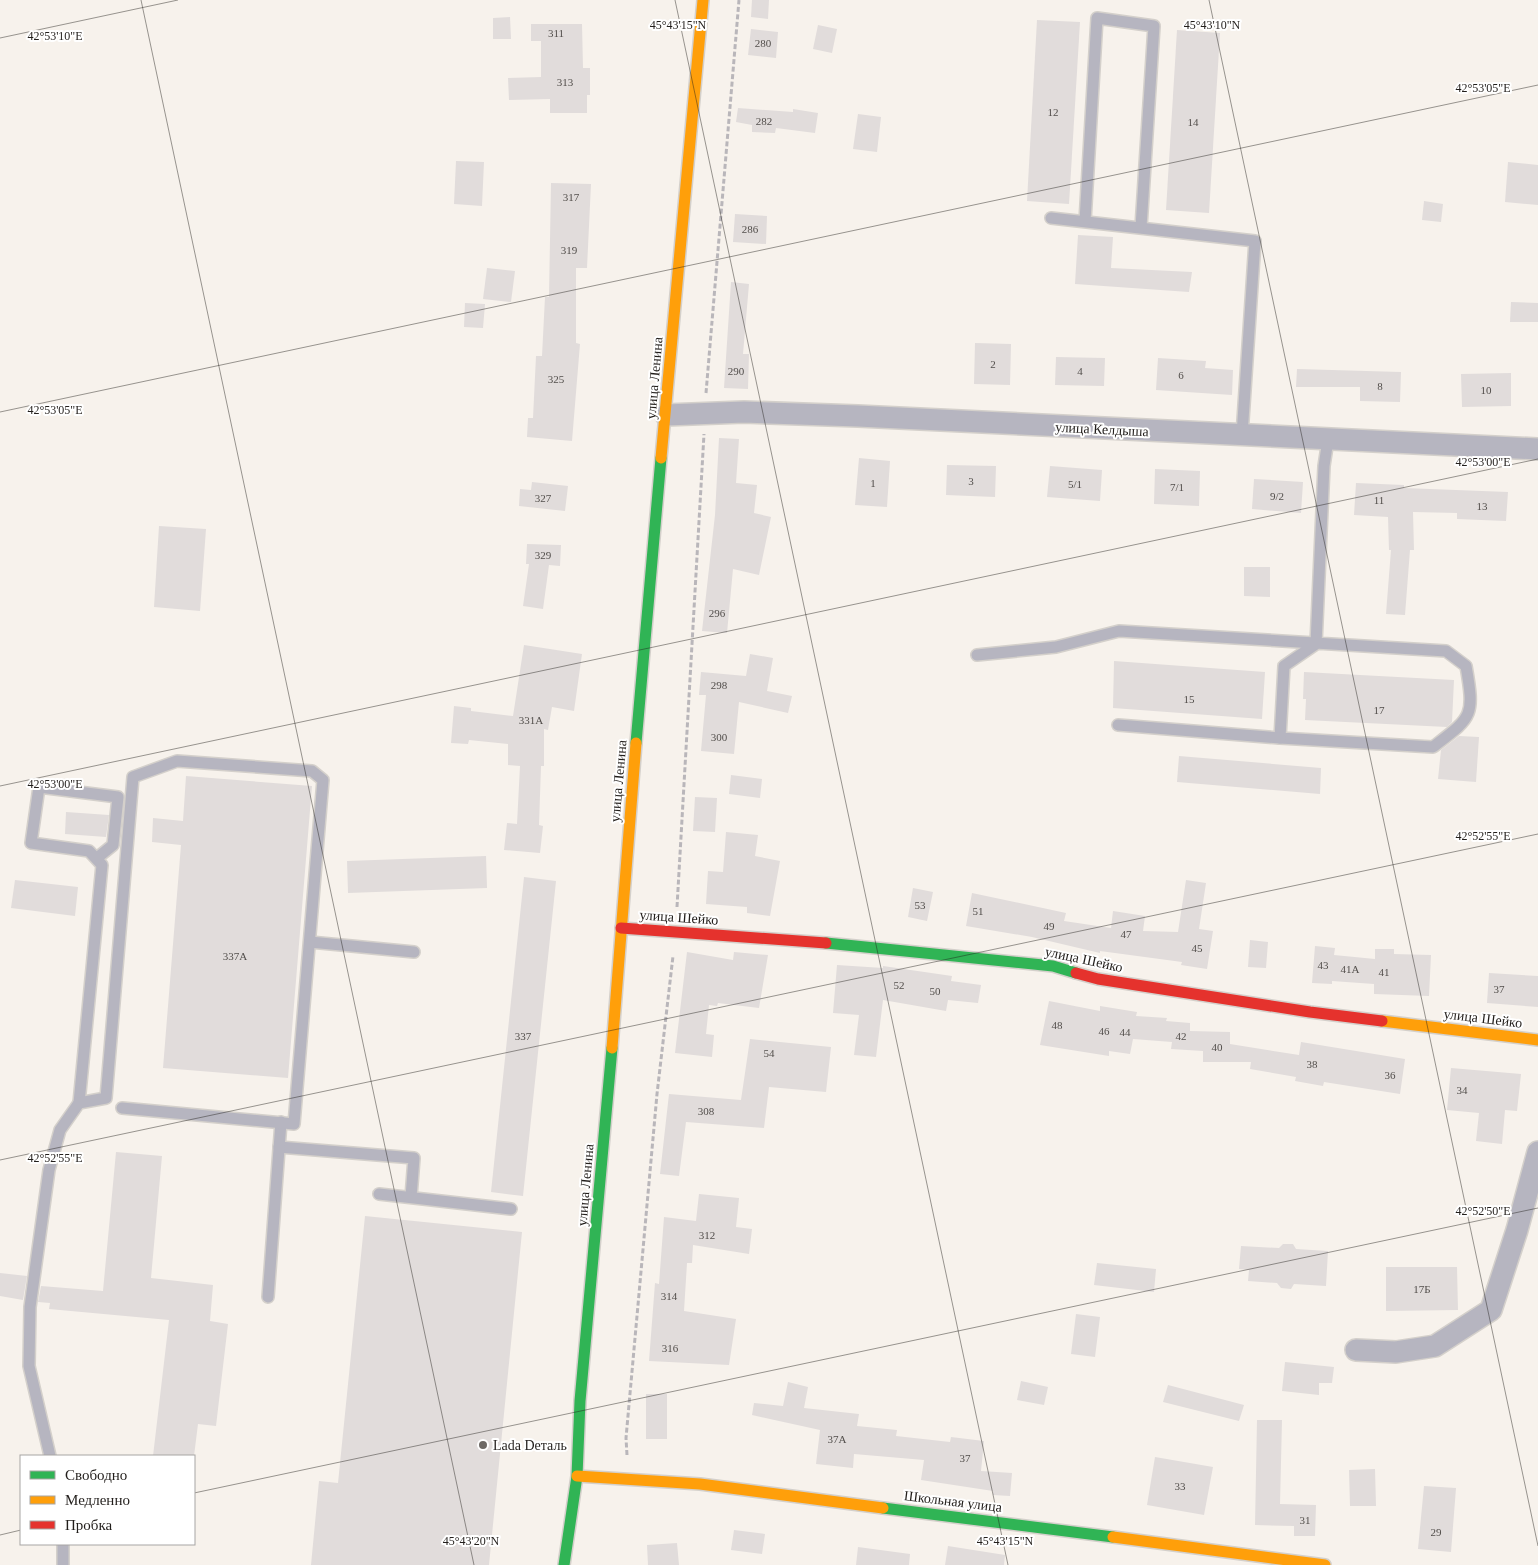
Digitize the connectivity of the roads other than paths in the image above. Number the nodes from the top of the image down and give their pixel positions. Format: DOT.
graph roads {
  1 [pos="703,0"];
  2 [pos="1051,218"];
  3 [pos="1085,221"];
  4 [pos="1141,227"];
  5 [pos="666,416"];
  6 [pos="1242,435"];
  7 [pos="1328,440"];
  8 [pos="1538,449"];
  9 [pos="1316,644"];
  10 [pos="977,655"];
  11 [pos="1118,725"];
  12 [pos="1280,738"];
  13 [pos="96,858"];
  14 [pos="621,928"];
  15 [pos="310,942"];
  16 [pos="414,952"];
  17 [pos="1538,1040"];
  18 [pos="79,1103"];
  19 [pos="122,1108"];
  20 [pos="281,1122"];
  21 [pos="279,1147"];
  22 [pos="1538,1152"];
  23 [pos="380,1194"];
  24 [pos="411,1198"];
  25 [pos="511,1208"];
  26 [pos="268,1297"];
  27 [pos="1356,1350"];
  28 [pos="50,1455"];
  29 [pos="577,1476"];
  30 [pos="63,1545"];
  31 [pos="63,1565"];
  32 [pos="564,1565"];
  33 [pos="1325,1565"];
  1 -- 5 [label="street, улица Ленина"];
  2 -- 3 [label="lane"];
  3 -- 4 [label="lane"];
  3 -- 4 [label="lane"];
  4 -- 6 [label="lane"];
  5 -- 6 [label="street, улица Келдыша"];
  5 -- 14 [label="street, улица Ленина"];
  6 -- 7 [label="street, улица Келдыша"];
  7 -- 8 [label="street, улица Келдыша"];
  7 -- 9 [label="lane"];
  9 -- 10 [label="lane"];
  9 -- 12 [label="lane"];
  9 -- 12 [label="lane"];
  11 -- 12 [label="lane"];
  13 -- 13 [label="lane"];
  13 -- 18 [label="lane"];
  14 -- 17 [label="street, улица Шейко"];
  14 -- 29 [label="street, улица Ленина"];
  15 -- 16 [label="lane"];
  15 -- 18 [label="lane"];
  15 -- 20 [label="lane"];
  18 -- 28 [label="lane"];
  19 -- 20 [label="lane"];
  20 -- 21 [label="lane"];
  21 -- 24 [label="lane"];
  21 -- 26 [label="lane"];
  22 -- 27 [label="street"];
  23 -- 24 [label="lane"];
  24 -- 25 [label="lane"];
  29 -- 32 [label="street, улица Ленина"];
  29 -- 33 [label="street, Школьная улица"];
  30 -- 31 [label="lane"];
}
